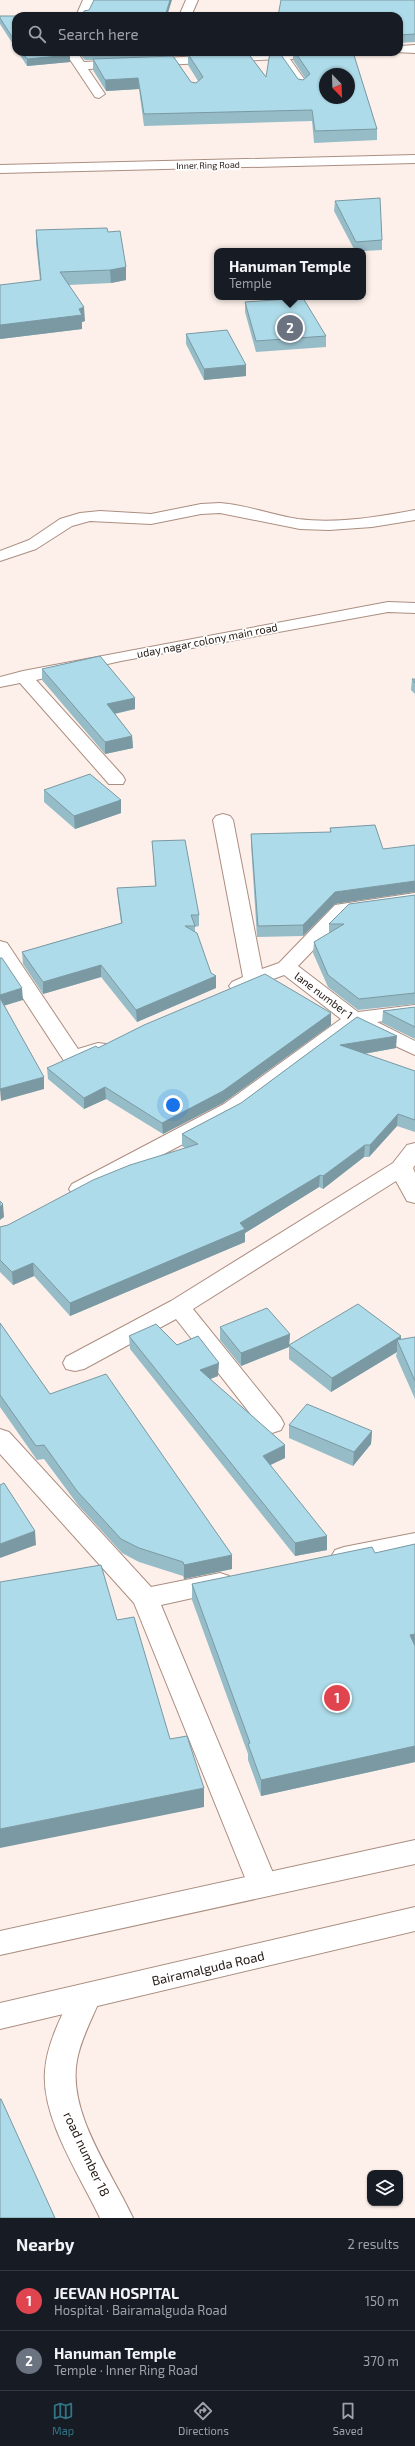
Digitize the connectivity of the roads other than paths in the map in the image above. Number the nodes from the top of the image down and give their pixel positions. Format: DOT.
graph roads {
  1 [pos="89,0"];
  2 [pos="192,0"];
  3 [pos="84,12"];
  4 [pos="187,12"];
  5 [pos="415,49"];
  6 [pos="403,50"];
  7 [pos="74,56"];
  8 [pos="282,56"];
  9 [pos="177,61"];
  10 [pos="80,66"];
  11 [pos="184,72"];
  12 [pos="303,86"];
  13 [pos="99,94"];
  14 [pos="415,159"];
  15 [pos="0,169"];
  16 [pos="415,515"];
  17 [pos="0,556"];
  18 [pos="415,608"];
  19 [pos="23,676"];
  20 [pos="0,682"];
  21 [pos="116,780"];
  22 [pos="223,820"];
  23 [pos="415,899"];
  24 [pos="0,947"];
  25 [pos="286,967"];
  26 [pos="254,980"];
  27 [pos="218,996"];
  28 [pos="415,1011"];
  29 [pos="354,1018"];
  30 [pos="117,1040"];
  31 [pos="415,1049"];
  32 [pos="408,1159"];
  33 [pos="415,1196"];
  34 [pos="63,1197"];
  35 [pos="179,1307"];
  36 [pos="76,1363"];
  37 [pos="272,1424"];
  38 [pos="0,1438"];
  39 [pos="415,1543"];
  40 [pos="322,1562"];
  41 [pos="245,1578"];
  42 [pos="145,1598"];
  43 [pos="415,1852"];
  44 [pos="263,1885"];
  45 [pos="415,1919"];
  46 [pos="0,1943"];
  47 [pos="86,1997"];
  48 [pos="0,2016"];
  49 [pos="117,2218"];
  1 -- 3 [label="main road"];
  2 -- 4 [label="main road"];
  5 -- 6 [label="main road"];
  7 -- 10 [label="main road"];
  8 -- 9 [label="main road"];
  8 -- 12 [label="main road"];
  9 -- 10 [label="main road"];
  9 -- 11 [label="main road"];
  10 -- 13 [label="main road"];
  14 -- 15 [label="main road, Inner Ring Road"];
  16 -- 17 [label="main road"];
  18 -- 19 [label="main road, uday nagar colony main road"];
  19 -- 20 [label="main road, uday nagar colony main road"];
  19 -- 21 [label="main road"];
  22 -- 26 [label="main road"];
  23 -- 25 [label="main road, lane number 1"];
  24 -- 30 [label="main road"];
  25 -- 26 [label="main road"];
  25 -- 29 [label="main road, lane number 1"];
  26 -- 27 [label="main road"];
  28 -- 29 [label="main road"];
  29 -- 31 [label="main road, lane number 1"];
  29 -- 34 [label="main road"];
  32 -- 33 [label="main road"];
  32 -- 35 [label="main road"];
  35 -- 36 [label="main road"];
  35 -- 37 [label="main road"];
  38 -- 42 [label="main road"];
  39 -- 40 [label="main road"];
  41 -- 42 [label="main road"];
  42 -- 44 [label="main road"];
  43 -- 44 [label="main road"];
  44 -- 46 [label="main road"];
  45 -- 47 [label="main road, Bairamalguda Road"];
  47 -- 48 [label="main road, Bairamalguda Road"];
  47 -- 49 [label="main road, road number 18"];
}
